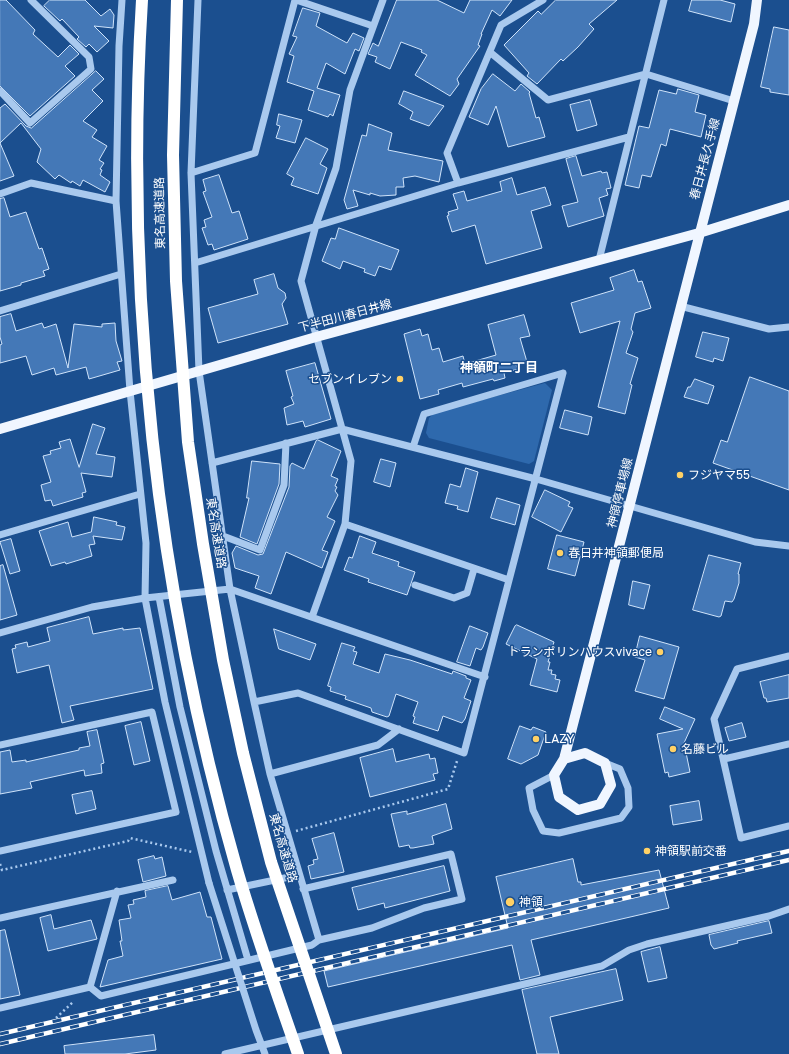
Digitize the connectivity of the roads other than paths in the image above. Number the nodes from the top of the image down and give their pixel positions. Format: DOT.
graph roads {
  1 [pos="31,0"];
  2 [pos="122,0"];
  3 [pos="142,0"];
  4 [pos="177,0"];
  5 [pos="198,0"];
  6 [pos="295,0"];
  7 [pos="383,0"];
  8 [pos="543,0"];
  9 [pos="664,0"];
  10 [pos="757,0"];
  11 [pos="373,26"];
  12 [pos="491,53"];
  13 [pos="646,74"];
  14 [pos="0,91"];
  15 [pos="734,101"];
  16 [pos="629,137"];
  17 [pos="191,173"];
  18 [pos="458,183"];
  19 [pos="0,194"];
  20 [pos="116,201"];
  21 [pos="789,205"];
  22 [pos="316,226"];
  23 [pos="699,233"];
  24 [pos="599,260"];
  25 [pos="195,263"];
  26 [pos="121,274"];
  27 [pos="680,306"];
  28 [pos="0,311"];
  29 [pos="789,327"];
  30 [pos="316,336"];
  31 [pos="199,371"];
  32 [pos="130,391"];
  33 [pos="0,429"];
  34 [pos="342,429"];
  35 [pos="286,444"];
  36 [pos="413,447"];
  37 [pos="212,463"];
  38 [pos="536,479"];
  39 [pos="140,494"];
  40 [pos="631,507"];
  41 [pos="345,524"];
  42 [pos="0,535"];
  43 [pos="223,536"];
  44 [pos="789,546"];
  45 [pos="474,568"];
  46 [pos="509,580"];
  47 [pos="415,584"];
  48 [pos="230,589"];
  49 [pos="159,597"];
  50 [pos="144,598"];
  51 [pos="312,617"];
  52 [pos="0,633"];
  53 [pos="789,656"];
  54 [pos="485,677"];
  55 [pos="254,702"];
  56 [pos="399,729"];
  57 [pos="789,744"];
  58 [pos="0,745"];
  59 [pos="564,759"];
  60 [pos="724,759"];
  61 [pos="605,763"];
  62 [pos="270,774"];
  63 [pos="554,775"];
  64 [pos="789,826"];
  65 [pos="0,852"];
  66 [pos="299,875"];
  67 [pos="173,880"];
  68 [pos="303,889"];
  69 [pos="227,890"];
  70 [pos="117,891"];
  71 [pos="789,909"];
  72 [pos="0,918"];
  73 [pos="319,940"];
  74 [pos="248,960"];
  75 [pos="90,987"];
  76 [pos="0,1008"];
  77 [pos="224,1054"];
  78 [pos="265,1054"];
  79 [pos="298,1054"];
  80 [pos="336,1054"];
  1 -- 14 [label="street"];
  2 -- 20 [label="street"];
  3 -- 79 [label="highway, 東名高速道路, bridge"];
  4 -- 80 [label="highway, 東名高速道路, bridge"];
  5 -- 17 [label="street"];
  6 -- 11 [label="street"];
  6 -- 17 [label="street"];
  7 -- 11 [label="street"];
  8 -- 12 [label="street"];
  9 -- 13 [label="street"];
  10 -- 15 [label="main road, 春日井長久手線"];
  11 -- 22 [label="street"];
  12 -- 13 [label="street"];
  12 -- 18 [label="street"];
  13 -- 15 [label="street"];
  13 -- 16 [label="street"];
  15 -- 23 [label="main road, 春日井長久手線"];
  16 -- 18 [label="street"];
  16 -- 24 [label="street"];
  17 -- 25 [label="street"];
  18 -- 22 [label="street"];
  19 -- 20 [label="street"];
  20 -- 26 [label="street"];
  21 -- 23 [label="main road"];
  22 -- 25 [label="street"];
  22 -- 30 [label="street"];
  23 -- 24 [label="main road, 下半田川春日井線"];
  23 -- 27 [label="main road, 神領停車場線"];
  24 -- 30 [label="main road, 下半田川春日井線"];
  25 -- 31 [label="street"];
  26 -- 28 [label="street"];
  26 -- 32 [label="street"];
  27 -- 29 [label="street"];
  27 -- 40 [label="main road, 神領停車場線"];
  30 -- 31 [label="main road, 下半田川春日井線"];
  30 -- 34 [label="street"];
  31 -- 32 [label="main road, 下半田川春日井線"];
  31 -- 37 [label="street"];
  32 -- 33 [label="main road, 下半田川春日井線"];
  32 -- 39 [label="street"];
  34 -- 35 [label="street"];
  34 -- 36 [label="street"];
  34 -- 41 [label="street"];
  35 -- 37 [label="street"];
  35 -- 43 [label="street"];
  36 -- 38 [label="street"];
  36 -- 38 [label="street"];
  37 -- 43 [label="street"];
  38 -- 40 [label="street"];
  38 -- 46 [label="street"];
  39 -- 42 [label="street"];
  39 -- 50 [label="street"];
  40 -- 44 [label="street"];
  40 -- 59 [label="main road, 神領停車場線"];
  41 -- 45 [label="street"];
  41 -- 51 [label="street"];
  43 -- 48 [label="street"];
  45 -- 46 [label="street"];
  45 -- 47 [label="street"];
  46 -- 54 [label="street"];
  48 -- 49 [label="street"];
  48 -- 51 [label="street"];
  48 -- 55 [label="street"];
  49 -- 50 [label="street"];
  49 -- 69 [label="street"];
  50 -- 52 [label="street"];
  50 -- 78 [label="street, bridge"];
  51 -- 54 [label="street"];
  53 -- 60 [label="street"];
  54 -- 56 [label="street"];
  55 -- 56 [label="street"];
  55 -- 62 [label="street"];
  56 -- 62 [label="street"];
  57 -- 60 [label="street"];
  58 -- 65 [label="street"];
  59 -- 61 [label="main road"];
  59 -- 63 [label="main road"];
  60 -- 64 [label="street"];
  61 -- 63 [label="main road"];
  61 -- 63 [label="street"];
  62 -- 66 [label="street"];
  66 -- 68 [label="street"];
  66 -- 69 [label="street"];
  67 -- 70 [label="street"];
  68 -- 73 [label="street"];
  68 -- 73 [label="street"];
  69 -- 74 [label="street"];
  70 -- 72 [label="street"];
  70 -- 75 [label="street"];
  71 -- 77 [label="street"];
  73 -- 74 [label="street"];
  74 -- 75 [label="street"];
  75 -- 76 [label="street"];
}
